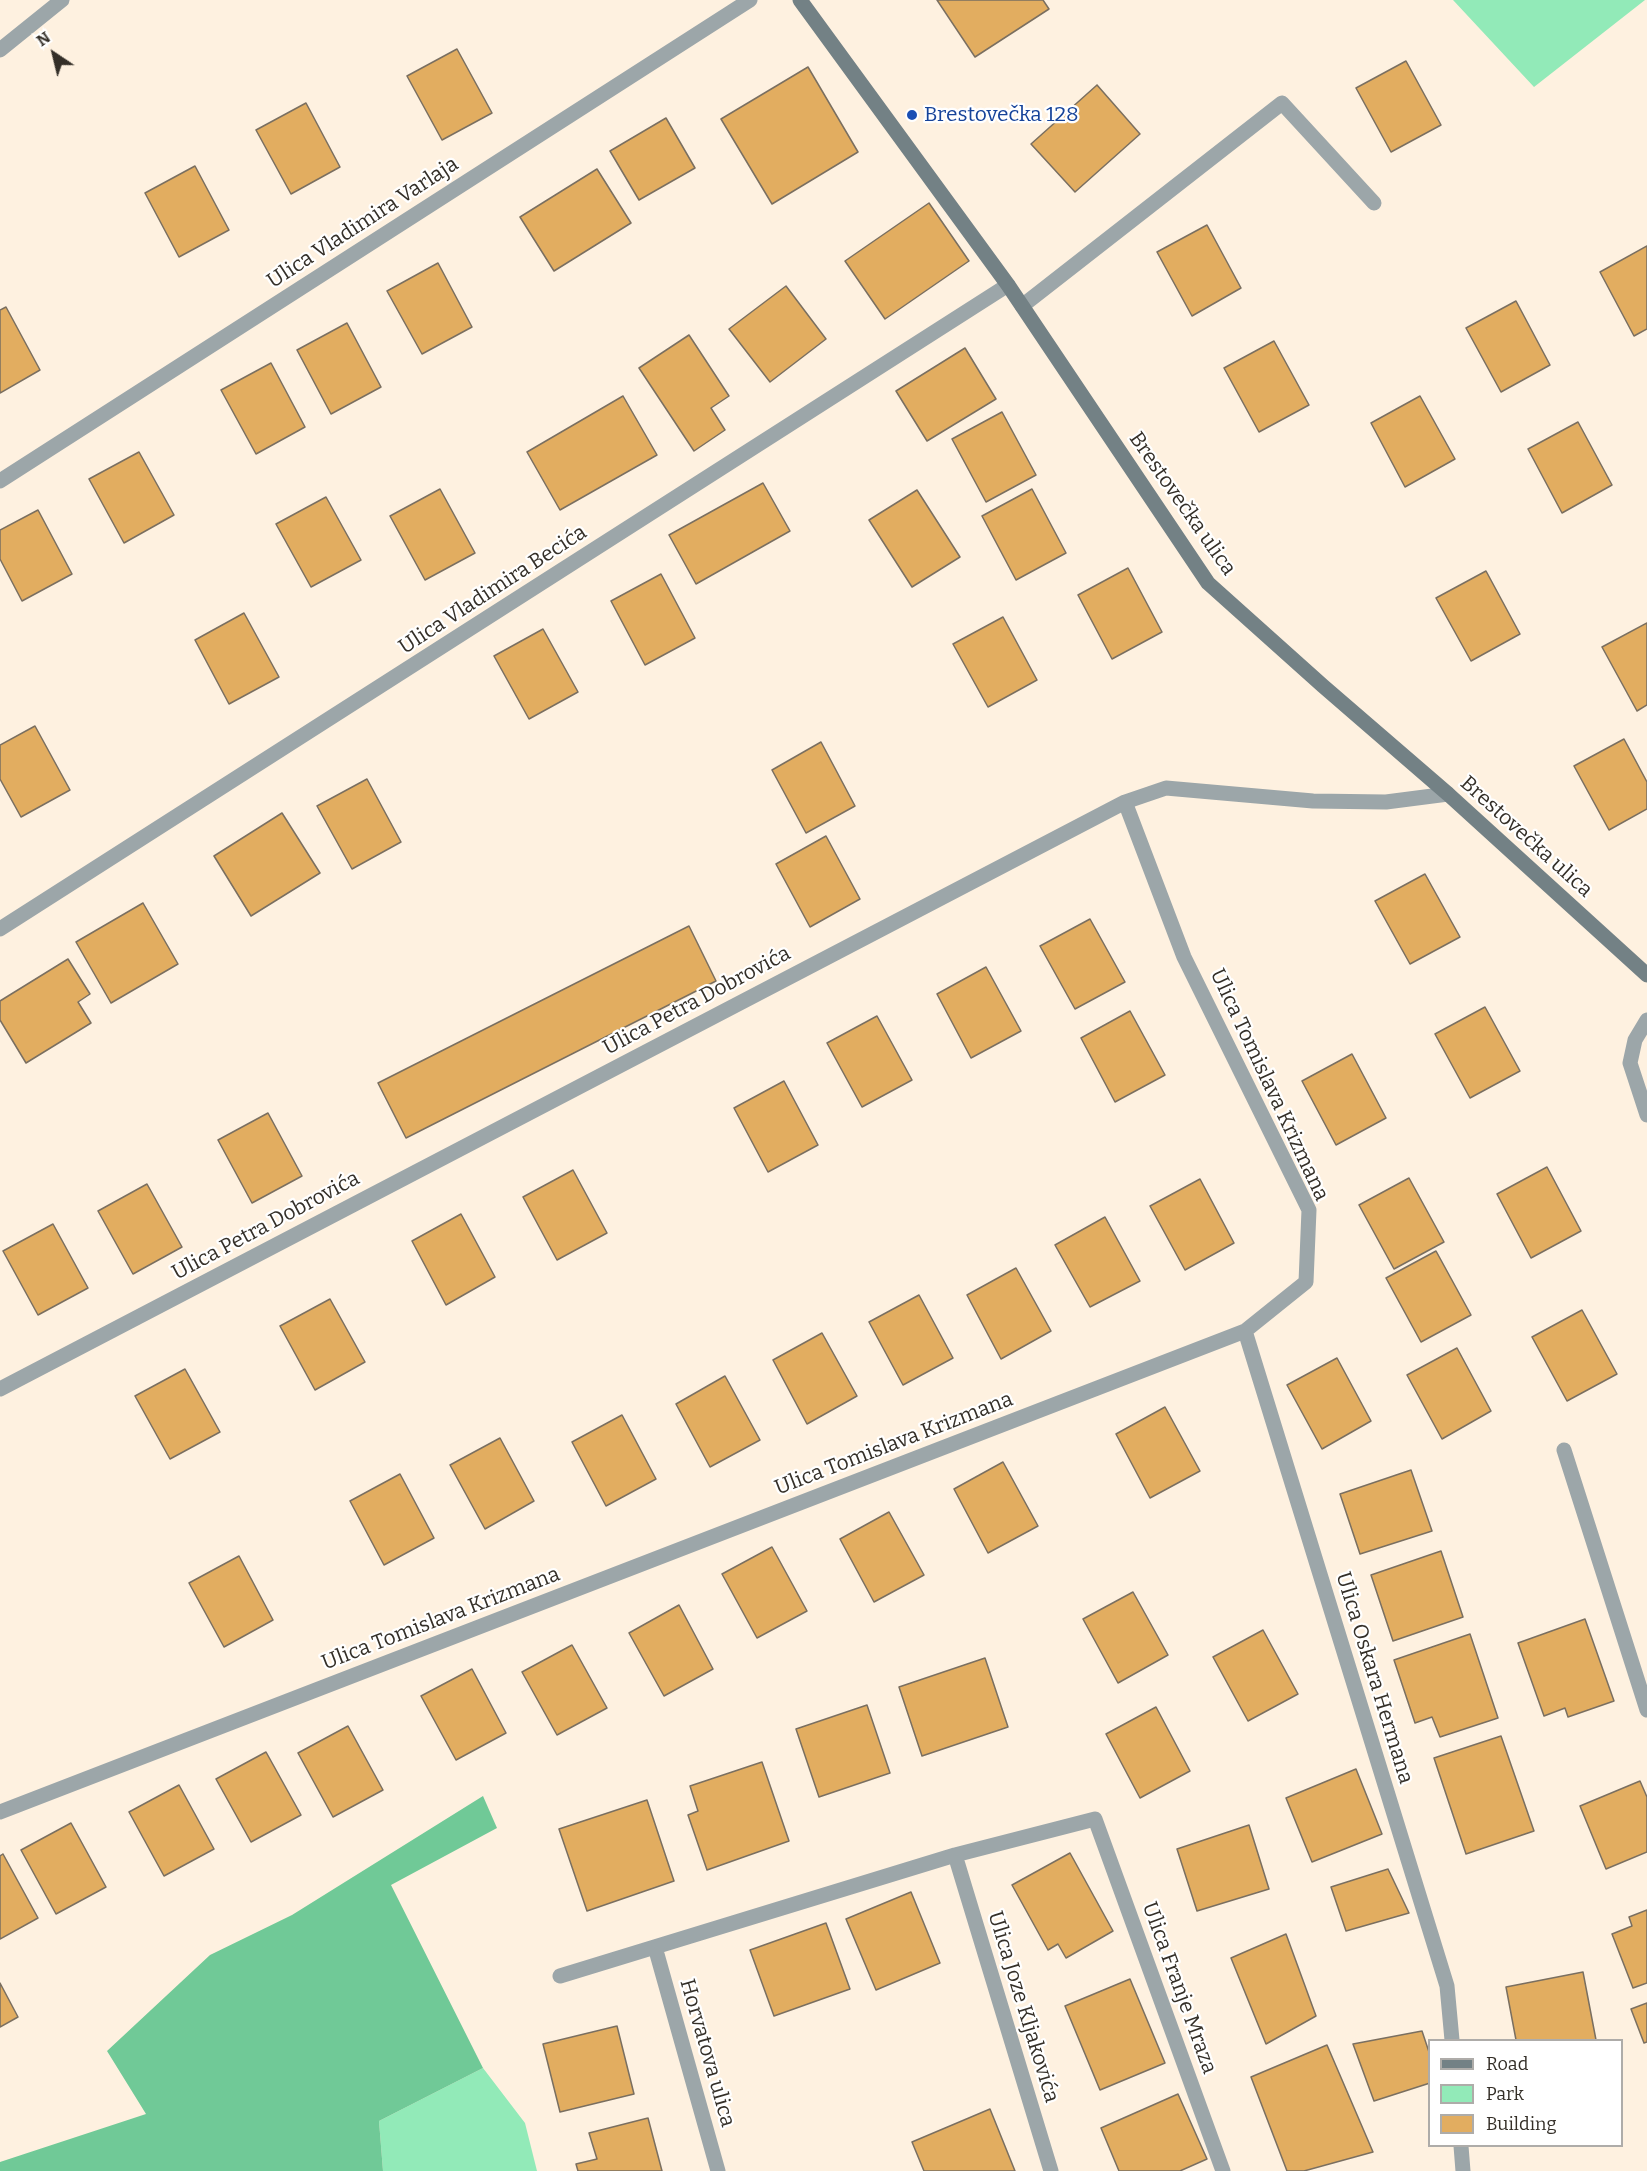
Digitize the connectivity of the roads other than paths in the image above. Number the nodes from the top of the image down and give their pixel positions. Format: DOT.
graph roads {
  1 [pos="62,0"];
  2 [pos="750,0"];
  3 [pos="800,0"];
  4 [pos="0,50"];
  5 [pos="1374,203"];
  6 [pos="1008,285"];
  7 [pos="1022,306"];
  8 [pos="0,481"];
  9 [pos="1448,794"];
  10 [pos="1125,802"];
  11 [pos="0,929"];
  12 [pos="1647,975"];
  13 [pos="1647,1020"];
  14 [pos="1647,1115"];
  15 [pos="1245,1331"];
  16 [pos="0,1389"];
  17 [pos="1564,1450"];
  18 [pos="1647,1710"];
  19 [pos="0,1812"];
  20 [pos="955,1856"];
  21 [pos="655,1947"];
  22 [pos="560,1976"];
  23 [pos="1452,2039"];
  24 [pos="1461,2147"];
  25 [pos="718,2171"];
  26 [pos="1051,2171"];
  27 [pos="1223,2171"];
  28 [pos="1463,2171"];
  1 -- 4 [label="street"];
  2 -- 8 [label="street, Ulica Vladimira Varlaja"];
  3 -- 6 [label="street, Brestovečka ulica"];
  5 -- 7 [label="street"];
  6 -- 7 [label="street, Brestovečka ulica"];
  6 -- 11 [label="street, Ulica Vladimira Becića"];
  7 -- 9 [label="street, Brestovečka ulica"];
  9 -- 10 [label="street, Ulica Petra Dobrovića"];
  9 -- 12 [label="street, Brestovečka ulica"];
  10 -- 15 [label="street, Ulica Tomislava Krizmana"];
  10 -- 16 [label="street, Ulica Petra Dobrovića"];
  13 -- 14 [label="street"];
  15 -- 19 [label="street, Ulica Tomislava Krizmana"];
  15 -- 23 [label="street, Ulica Oskara Hermana"];
  17 -- 18 [label="street"];
  20 -- 21 [label="street"];
  20 -- 26 [label="street, Ulica Joze Kljakovića"];
  20 -- 27 [label="street, Ulica Franje Mraza"];
  21 -- 22 [label="street"];
  21 -- 25 [label="street, Horvatova ulica"];
  24 -- 28 [label="street"];
}
